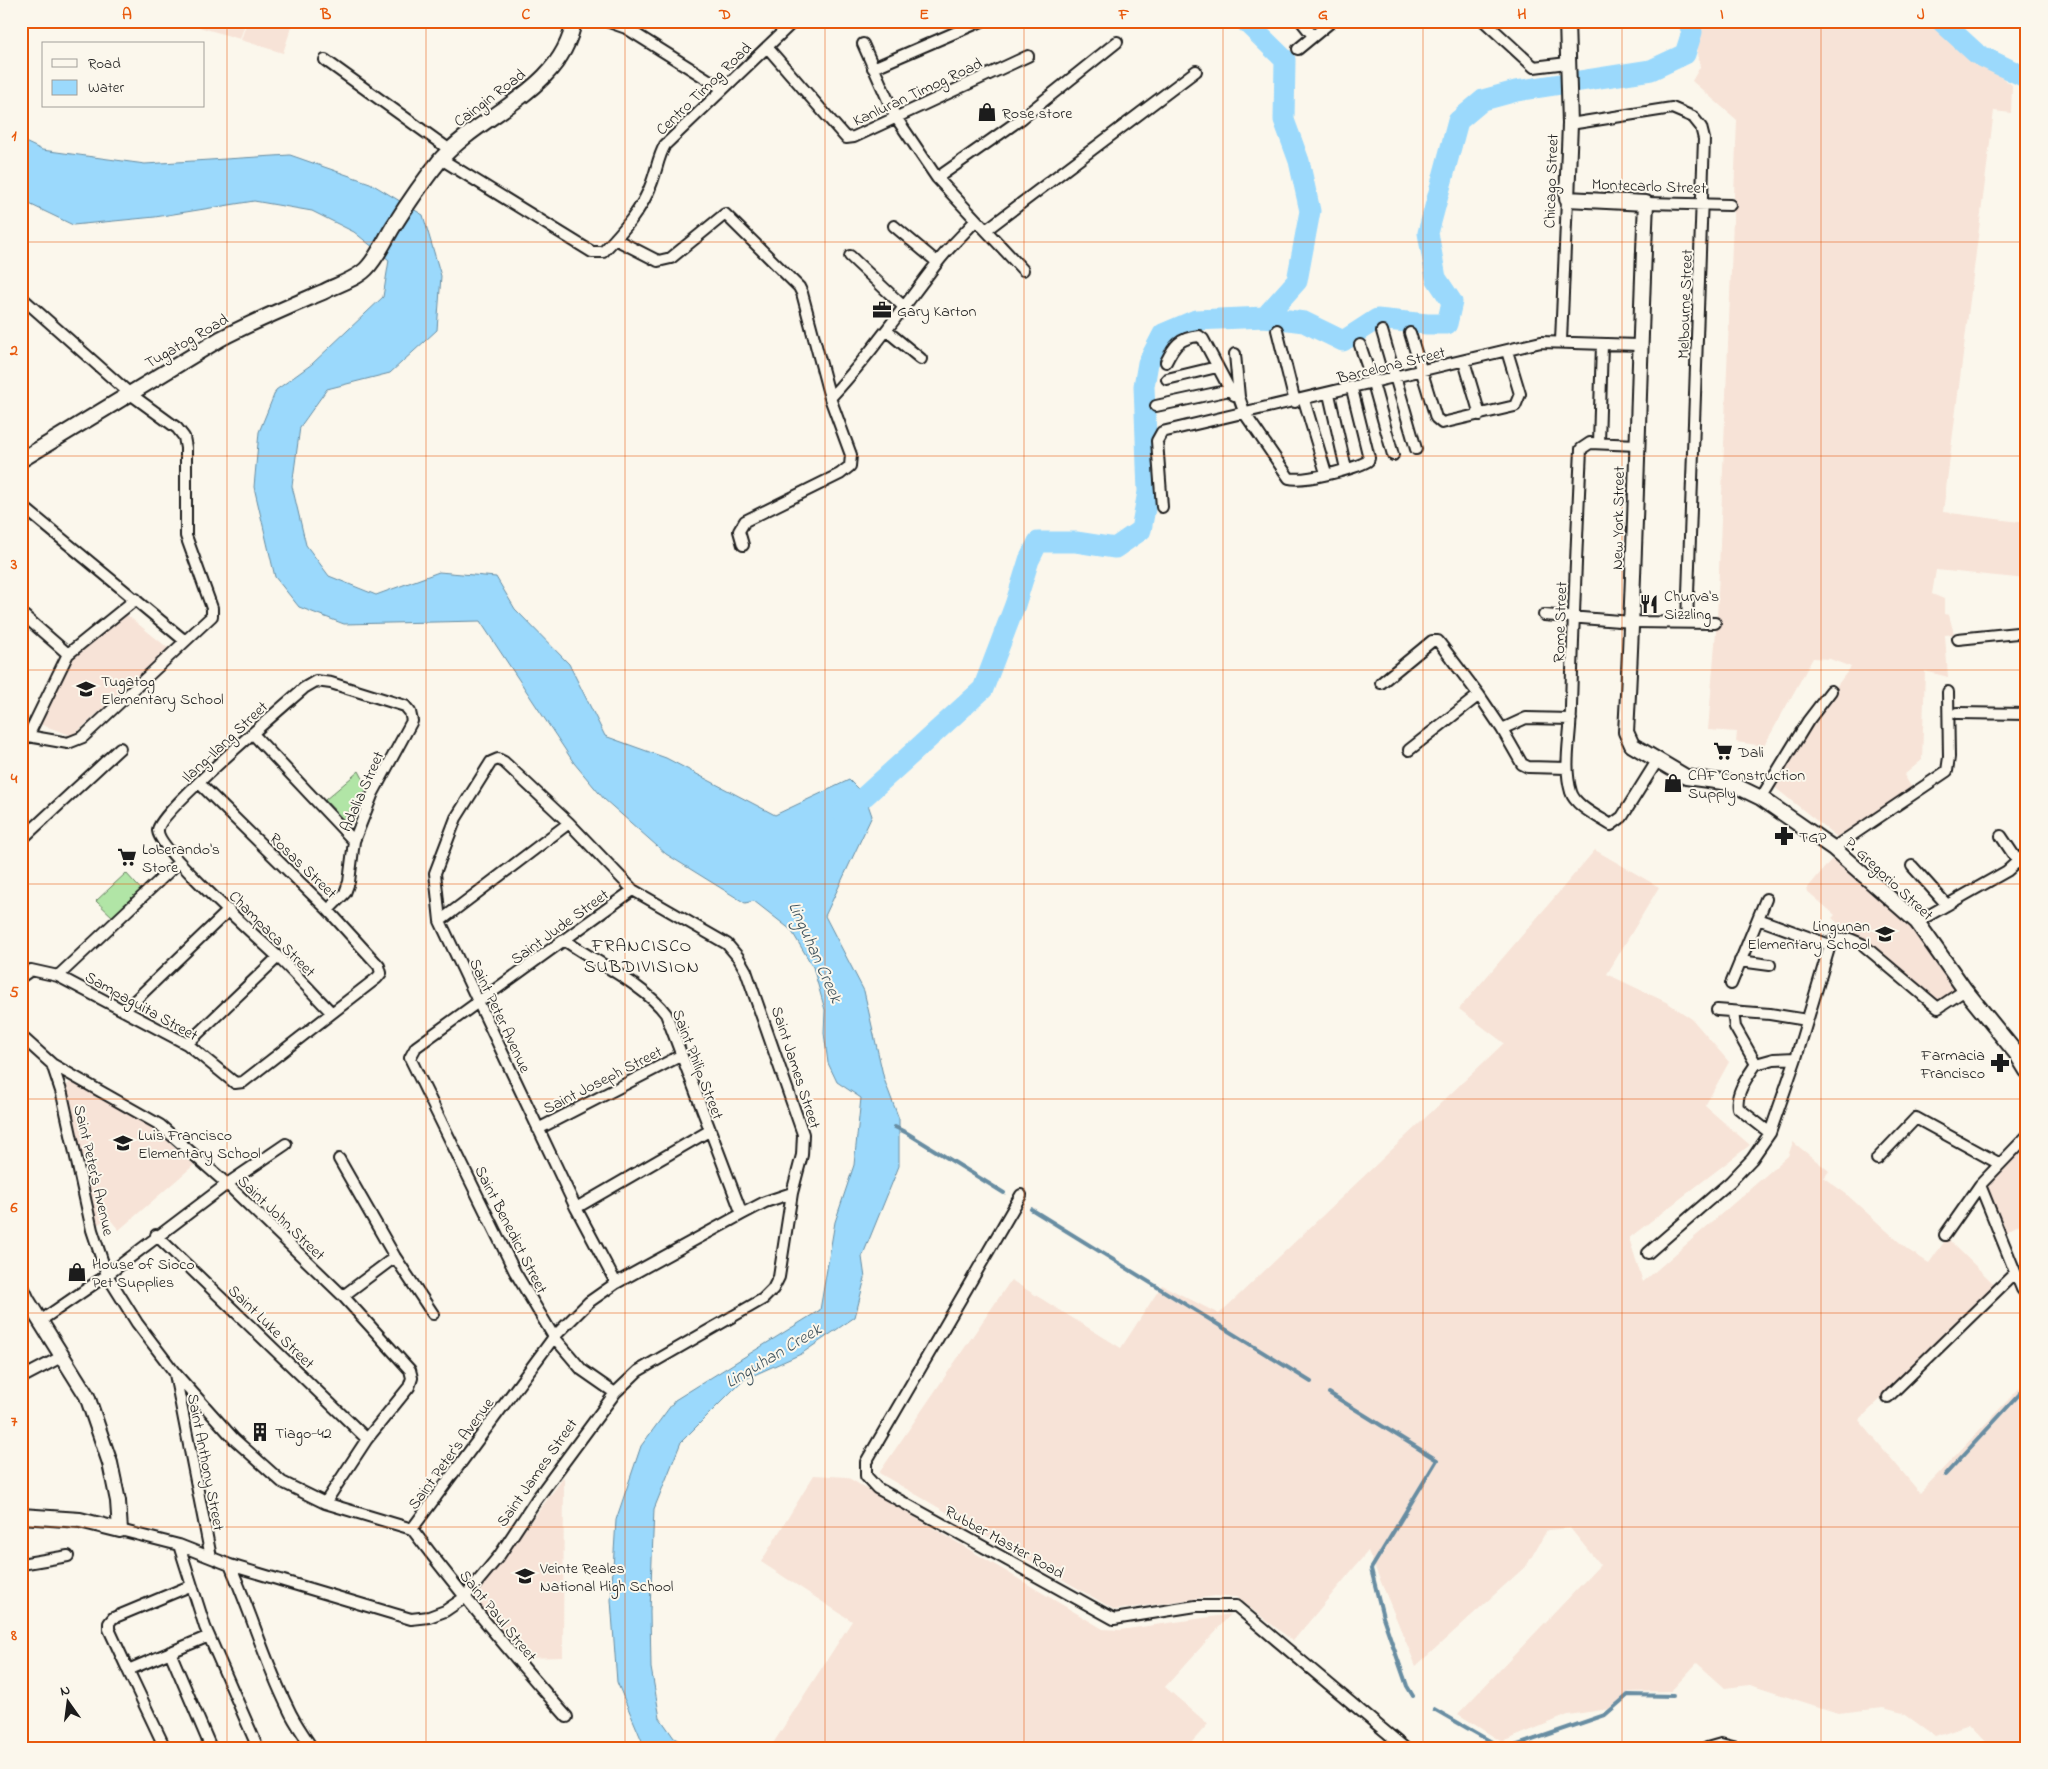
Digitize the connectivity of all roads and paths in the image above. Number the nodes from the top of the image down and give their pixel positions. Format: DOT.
graph roads {
  1 [pos="574,21"];
  2 [pos="606,21"];
  3 [pos="794,21"];
  4 [pos="982,21"];
  5 [pos="1301,21"];
  6 [pos="1332,21"];
  7 [pos="1484,21"];
  8 [pos="1567,21"];
  9 [pos="1314,36"];
  10 [pos="1117,42"];
  11 [pos="863,44"];
  12 [pos="767,47"];
  13 [pos="1298,49"];
  14 [pos="1028,56"];
  15 [pos="325,60"];
  16 [pos="874,68"];
  17 [pos="1568,68"];
  18 [pos="1196,72"];
  19 [pos="722,89"];
  20 [pos="895,116"];
  21 [pos="1570,124"];
  22 [pos="446,154"];
  23 [pos="937,178"];
  24 [pos="413,194"];
  25 [pos="1567,199"];
  26 [pos="1646,203"];
  27 [pos="1702,204"];
  28 [pos="1730,206"];
  29 [pos="975,221"];
  30 [pos="894,226"];
  31 [pos="986,230"];
  32 [pos="615,239"];
  33 [pos="850,256"];
  34 [pos="938,262"];
  35 [pos="1023,270"];
  36 [pos="21,298"];
  37 [pos="905,308"];
  38 [pos="1277,330"];
  39 [pos="887,331"];
  40 [pos="1382,331"];
  41 [pos="1410,333"];
  42 [pos="1561,341"];
  43 [pos="1602,344"];
  44 [pos="1639,345"];
  45 [pos="1360,346"];
  46 [pos="1507,351"];
  47 [pos="1235,354"];
  48 [pos="921,359"];
  49 [pos="1464,361"];
  50 [pos="1166,362"];
  51 [pos="1218,367"];
  52 [pos="1420,372"];
  53 [pos="1396,377"];
  54 [pos="1167,379"];
  55 [pos="1373,382"];
  56 [pos="1352,389"];
  57 [pos="1230,390"];
  58 [pos="129,393"];
  59 [pos="1329,394"];
  60 [pos="830,398"];
  61 [pos="1239,398"];
  62 [pos="1300,401"];
  63 [pos="1156,406"];
  64 [pos="1245,414"];
  65 [pos="1480,415"];
  66 [pos="1599,443"];
  67 [pos="1637,445"];
  68 [pos="1416,448"];
  69 [pos="1394,455"];
  70 [pos="21,460"];
  71 [pos="1346,469"];
  72 [pos="1326,473"];
  73 [pos="21,505"];
  74 [pos="1162,507"];
  75 [pos="743,545"];
  76 [pos="136,599"];
  77 [pos="21,613"];
  78 [pos="1544,615"];
  79 [pos="1573,617"];
  80 [pos="1632,622"];
  81 [pos="1687,622"];
  82 [pos="1715,623"];
  83 [pos="2027,632"];
  84 [pos="1958,639"];
  85 [pos="184,641"];
  86 [pos="68,654"];
  87 [pos="316,681"];
  88 [pos="1381,684"];
  89 [pos="1831,691"];
  90 [pos="1948,692"];
  91 [pos="1479,695"];
  92 [pos="1957,713"];
  93 [pos="2027,714"];
  94 [pos="1571,719"];
  95 [pos="1502,729"];
  96 [pos="253,734"];
  97 [pos="24,739"];
  98 [pos="120,748"];
  99 [pos="1409,750"];
  100 [pos="1657,761"];
  101 [pos="1567,768"];
  102 [pos="1709,782"];
  103 [pos="199,783"];
  104 [pos="1761,798"];
  105 [pos="570,823"];
  106 [pos="157,829"];
  107 [pos="2001,836"];
  108 [pos="21,840"];
  109 [pos="354,841"];
  110 [pos="1833,848"];
  111 [pos="2027,853"];
  112 [pos="179,862"];
  113 [pos="2019,863"];
  114 [pos="1912,866"];
  115 [pos="633,890"];
  116 [pos="1766,899"];
  117 [pos="1946,905"];
  118 [pos="229,910"];
  119 [pos="328,910"];
  120 [pos="1758,919"];
  121 [pos="440,921"];
  122 [pos="1917,922"];
  123 [pos="564,940"];
  124 [pos="1830,945"];
  125 [pos="278,957"];
  126 [pos="1740,962"];
  127 [pos="1770,965"];
  128 [pos="58,976"];
  129 [pos="21,977"];
  130 [pos="1730,984"];
  131 [pos="1965,990"];
  132 [pos="478,1004"];
  133 [pos="1717,1010"];
  134 [pos="124,1012"];
  135 [pos="1734,1012"];
  136 [pos="332,1013"];
  137 [pos="1807,1020"];
  138 [pos="21,1036"];
  139 [pos="187,1044"];
  140 [pos="680,1056"];
  141 [pos="410,1058"];
  142 [pos="1796,1058"];
  143 [pos="52,1064"];
  144 [pos="1756,1064"];
  145 [pos="2027,1072"];
  146 [pos="538,1129"];
  147 [pos="709,1131"];
  148 [pos="1770,1133"];
  149 [pos="2027,1136"];
  150 [pos="286,1144"];
  151 [pos="340,1159"];
  152 [pos="1877,1159"];
  153 [pos="2000,1164"];
  154 [pos="226,1184"];
  155 [pos="1980,1185"];
  156 [pos="792,1193"];
  157 [pos="1021,1195"];
  158 [pos="576,1208"];
  159 [pos="742,1214"];
  160 [pos="156,1235"];
  161 [pos="1945,1235"];
  162 [pos="1648,1253"];
  163 [pos="395,1257"];
  164 [pos="2015,1273"];
  165 [pos="107,1275"];
  166 [pos="616,1283"];
  167 [pos="21,1287"];
  168 [pos="2027,1294"];
  169 [pos="343,1296"];
  170 [pos="433,1314"];
  171 [pos="40,1321"];
  172 [pos="554,1338"];
  173 [pos="63,1356"];
  174 [pos="175,1373"];
  175 [pos="21,1378"];
  176 [pos="615,1393"];
  177 [pos="1888,1397"];
  178 [pos="366,1439"];
  179 [pos="325,1503"];
  180 [pos="21,1516"];
  181 [pos="412,1529"];
  182 [pos="120,1530"];
  183 [pos="178,1545"];
  184 [pos="68,1556"];
  185 [pos="211,1557"];
  186 [pos="21,1564"];
  187 [pos="230,1566"];
  188 [pos="190,1586"];
  189 [pos="464,1598"];
  190 [pos="209,1636"];
  191 [pos="170,1652"];
  192 [pos="128,1670"];
  193 [pos="567,1717"];
  194 [pos="165,1748"];
  195 [pos="211,1748"];
  196 [pos="258,1748"];
  197 [pos="312,1748"];
  198 [pos="1404,1748"];
  199 [pos="1707,1748"];
  200 [pos="1737,1748"];
  1 -- 22 [label="street, Caingin Road"];
  2 -- 19 [label="street"];
  3 -- 12 [label="street, Centro Timog Road"];
  4 -- 16 [label="street"];
  5 -- 9 [label="street"];
  6 -- 9 [label="street"];
  7 -- 17 [label="street"];
  8 -- 17 [label="street, Chicago Street"];
  9 -- 13 [label="street"];
  10 -- 23 [label="street"];
  11 -- 16 [label="street"];
  12 -- 19 [label="street, Centro Timog Road"];
  12 -- 20 [label="street, Kanluran Timog Road"];
  14 -- 20 [label="street, Kanluran Timog Road"];
  15 -- 22 [label="street, Centro Timog Road"];
  16 -- 20 [label="street"];
  17 -- 21 [label="street, Chicago Street"];
  18 -- 31 [label="street"];
  19 -- 32 [label="street, Centro Timog Road"];
  20 -- 23 [label="street"];
  21 -- 25 [label="street, Chicago Street"];
  21 -- 27 [label="street, Melbourne Street"];
  22 -- 24 [label="street, Caingin Road"];
  22 -- 32 [label="street, Centro Timog Road"];
  23 -- 29 [label="street"];
  24 -- 58 [label="street, Tugatog Road"];
  25 -- 26 [label="street, Montecarlo Street"];
  25 -- 42 [label="street, Chicago Street"];
  26 -- 27 [label="street, Montecarlo Street"];
  26 -- 44 [label="street, New York Street"];
  27 -- 28 [label="street, Montecarlo Street"];
  27 -- 81 [label="street, Melbourne Street"];
  29 -- 31 [label="street"];
  29 -- 34 [label="street"];
  30 -- 34 [label="street"];
  31 -- 35 [label="street"];
  32 -- 60 [label="street"];
  33 -- 37 [label="street"];
  34 -- 37 [label="street"];
  36 -- 58 [label="street"];
  37 -- 39 [label="street"];
  38 -- 62 [label="street"];
  39 -- 48 [label="street"];
  39 -- 60 [label="street"];
  40 -- 53 [label="street"];
  41 -- 52 [label="street"];
  42 -- 43 [label="street, Barcelona Street"];
  42 -- 46 [label="street, Barcelona Street"];
  43 -- 44 [label="street, Barcelona Street"];
  43 -- 66 [label="street"];
  44 -- 67 [label="street, New York Street"];
  45 -- 55 [label="street"];
  46 -- 49 [label="street, Barcelona Street"];
  46 -- 65 [label="street"];
  47 -- 61 [label="street"];
  49 -- 52 [label="street, Barcelona Street"];
  49 -- 65 [label="street"];
  50 -- 51 [label="street"];
  51 -- 54 [label="street"];
  51 -- 57 [label="street"];
  52 -- 53 [label="street, Barcelona Street"];
  52 -- 65 [label="street"];
  53 -- 55 [label="street, Barcelona Street"];
  53 -- 68 [label="street"];
  55 -- 56 [label="street, Barcelona Street"];
  55 -- 69 [label="street"];
  56 -- 59 [label="street, Barcelona Street"];
  56 -- 71 [label="street"];
  57 -- 61 [label="street"];
  57 -- 63 [label="street"];
  58 -- 70 [label="street, Tugatog Road"];
  58 -- 85 [label="street"];
  59 -- 62 [label="street, Barcelona Street"];
  59 -- 71 [label="street"];
  60 -- 75 [label="street"];
  61 -- 64 [label="street"];
  62 -- 64 [label="street, Barcelona Street"];
  62 -- 72 [label="street"];
  64 -- 72 [label="street"];
  64 -- 74 [label="street, Barcelona Street"];
  66 -- 67 [label="street"];
  66 -- 79 [label="street, Rome Street"];
  67 -- 80 [label="street, New York Street"];
  71 -- 72 [label="street"];
  73 -- 76 [label="street"];
  76 -- 85 [label="street"];
  76 -- 86 [label="street"];
  77 -- 86 [label="street"];
  78 -- 79 [label="street"];
  79 -- 80 [label="street"];
  79 -- 94 [label="street, Rome Street"];
  80 -- 81 [label="street"];
  80 -- 100 [label="street, New York Street"];
  81 -- 82 [label="street"];
  83 -- 84 [label="street"];
  85 -- 97 [label="street"];
  86 -- 97 [label="street"];
  87 -- 96 [label="street, Ilang-Ilang Street"];
  87 -- 109 [label="street, Adalia Street"];
  88 -- 91 [label="street"];
  89 -- 104 [label="street"];
  90 -- 110 [label="street"];
  91 -- 95 [label="street"];
  91 -- 99 [label="street"];
  92 -- 93 [label="street"];
  94 -- 95 [label="street"];
  94 -- 101 [label="street, Rome Street"];
  95 -- 101 [label="street"];
  96 -- 103 [label="street, Ilang-Ilang Street"];
  96 -- 109 [label="street"];
  98 -- 108 [label="street"];
  100 -- 101 [label="street, Rome Street"];
  100 -- 102 [label="street, New York Street"];
  102 -- 104 [label="street, P. Gregorio Street"];
  103 -- 106 [label="street, Ilang-Ilang Street"];
  103 -- 119 [label="street, Rosas Street"];
  104 -- 110 [label="street, P. Gregorio Street"];
  105 -- 115 [label="street"];
  105 -- 121 [label="street"];
  105 -- 121 [label="street, Saint Peter Avenue"];
  106 -- 112 [label="street, Champaca Street"];
  107 -- 113 [label="street"];
  109 -- 119 [label="street, Adalia Street"];
  110 -- 122 [label="street, P. Gregorio Street"];
  111 -- 113 [label="street"];
  112 -- 118 [label="street, Champaca Street"];
  112 -- 128 [label="street"];
  113 -- 117 [label="street"];
  114 -- 117 [label="street"];
  115 -- 123 [label="street, Saint Jude Street"];
  115 -- 156 [label="street, Saint James Street"];
  116 -- 120 [label="street"];
  117 -- 122 [label="street"];
  118 -- 125 [label="street, Champaca Street"];
  118 -- 134 [label="street"];
  119 -- 136 [label="street, Rosas Street"];
  120 -- 124 [label="street"];
  120 -- 126 [label="street"];
  121 -- 132 [label="street, Saint Peter Avenue"];
  122 -- 131 [label="street, P. Gregorio Street"];
  123 -- 132 [label="street, Saint Jude Street"];
  123 -- 140 [label="street, Saint Philip Street"];
  124 -- 131 [label="street"];
  124 -- 137 [label="street"];
  125 -- 136 [label="street, Champaca Street"];
  125 -- 139 [label="street"];
  126 -- 127 [label="street"];
  126 -- 130 [label="street"];
  128 -- 129 [label="street, Sampaguita Street"];
  128 -- 134 [label="street, Sampaguita Street"];
  131 -- 145 [label="street, P. Gregorio Street"];
  132 -- 141 [label="street, Saint Jude Street"];
  132 -- 146 [label="street, Saint Peter Avenue"];
  133 -- 135 [label="street"];
  134 -- 139 [label="street, Sampaguita Street"];
  135 -- 137 [label="street"];
  135 -- 144 [label="street"];
  136 -- 139 [label="street, Sampaguita Street"];
  137 -- 142 [label="street"];
  138 -- 143 [label="street, Saint Peter's Avenue"];
  140 -- 146 [label="street, Saint Joseph Street"];
  140 -- 147 [label="street, Saint Philip Street"];
  141 -- 172 [label="street, Saint Benedict Street"];
  142 -- 144 [label="street"];
  142 -- 148 [label="street"];
  143 -- 154 [label="street, Saint John Street"];
  143 -- 165 [label="street, Saint Peter's Avenue"];
  144 -- 148 [label="street"];
  146 -- 158 [label="street, Saint Peter Avenue"];
  147 -- 158 [label="street"];
  147 -- 159 [label="street, Saint Philip Street"];
  148 -- 162 [label="street"];
  149 -- 153 [label="street"];
  150 -- 154 [label="street"];
  151 -- 163 [label="street"];
  152 -- 153 [label="street"];
  153 -- 155 [label="street"];
  154 -- 160 [label="street"];
  154 -- 169 [label="street, Saint John Street"];
  155 -- 161 [label="street"];
  155 -- 164 [label="street"];
  156 -- 159 [label="street"];
  156 -- 176 [label="street, Saint James Street"];
  157 -- 198 [label="street, Rubber Master Road"];
  158 -- 166 [label="street, Saint Peter Avenue"];
  159 -- 166 [label="street"];
  160 -- 165 [label="street"];
  160 -- 178 [label="street, Saint Luke Street"];
  163 -- 169 [label="street"];
  163 -- 170 [label="street"];
  164 -- 168 [label="street"];
  164 -- 177 [label="street"];
  165 -- 171 [label="street"];
  165 -- 174 [label="street, Saint Peter's Avenue"];
  166 -- 172 [label="street"];
  167 -- 171 [label="street"];
  169 -- 178 [label="street, Saint John Street"];
  171 -- 173 [label="street"];
  172 -- 176 [label="street, Saint Benedict Street"];
  172 -- 181 [label="street, Saint Peter's Avenue"];
  173 -- 175 [label="street"];
  173 -- 182 [label="street"];
  174 -- 179 [label="street, Saint Peter's Avenue"];
  174 -- 185 [label="street, Saint Anthony Street"];
  176 -- 189 [label="street, Saint James Street"];
  178 -- 179 [label="street"];
  179 -- 181 [label="street, Saint Peter's Avenue"];
  180 -- 182 [label="street"];
  181 -- 189 [label="street, Saint Paul Street"];
  182 -- 183 [label="street, Saint James Street"];
  183 -- 185 [label="street, Saint James Street"];
  183 -- 188 [label="street"];
  184 -- 186 [label="street"];
  185 -- 187 [label="street, Saint James Street"];
  187 -- 189 [label="street, Saint James Street"];
  187 -- 197 [label="street"];
  188 -- 190 [label="street"];
  188 -- 192 [label="street"];
  189 -- 193 [label="street, Saint Paul Street"];
  190 -- 191 [label="street"];
  190 -- 196 [label="street"];
  191 -- 192 [label="street"];
  191 -- 195 [label="street"];
  192 -- 194 [label="street"];
  199 -- 200 [label="street"];
}
